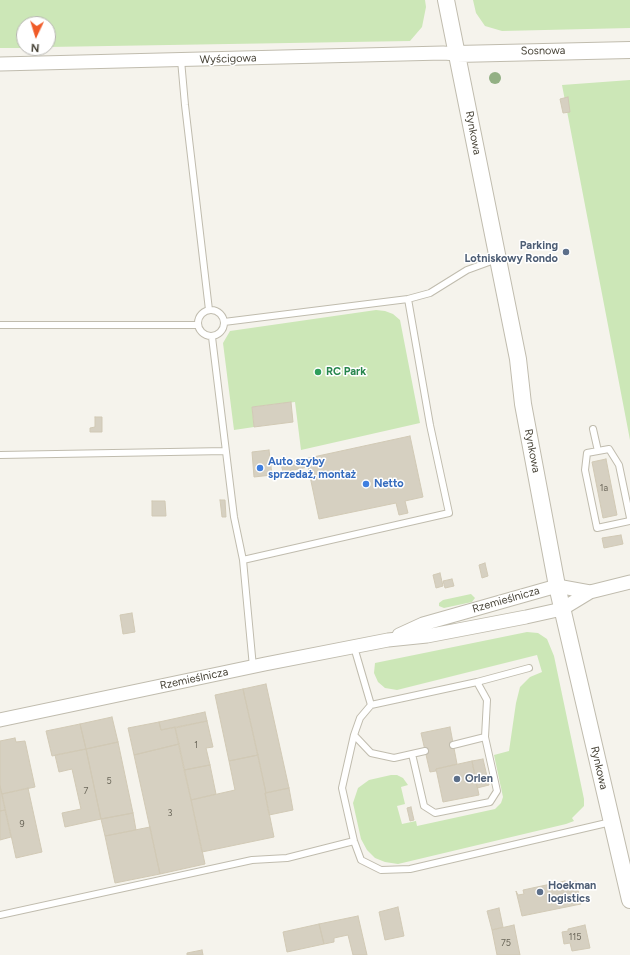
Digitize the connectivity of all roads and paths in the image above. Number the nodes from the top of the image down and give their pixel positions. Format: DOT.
graph roads {
  1 [pos="446,0"];
  2 [pos="630,50"];
  3 [pos="457,54"];
  4 [pos="181,60"];
  5 [pos="0,64"];
  6 [pos="498,258"];
  7 [pos="408,298"];
  8 [pos="209,310"];
  9 [pos="224,322"];
  10 [pos="197,324"];
  11 [pos="0,325"];
  12 [pos="212,337"];
  13 [pos="593,428"];
  14 [pos="226,451"];
  15 [pos="598,451"];
  16 [pos="0,455"];
  17 [pos="630,519"];
  18 [pos="243,560"];
  19 [pos="630,582"];
  20 [pos="557,586"];
  21 [pos="590,592"];
  22 [pos="562,609"];
  23 [pos="388,640"];
  24 [pos="354,647"];
  25 [pos="253,667"];
  26 [pos="529,668"];
  27 [pos="477,682"];
  28 [pos="371,705"];
  29 [pos="0,720"];
  30 [pos="354,735"];
  31 [pos="485,737"];
  32 [pos="453,744"];
  33 [pos="425,751"];
  34 [pos="412,754"];
  35 [pos="611,822"];
  36 [pos="354,841"];
  37 [pos="630,900"];
  38 [pos="0,915"];
  1 -- 3 [label="street, Rynkowa"];
  2 -- 3 [label="street, Sosnowa"];
  3 -- 4 [label="street, Wyścigowa"];
  3 -- 6 [label="street, Rynkowa"];
  4 -- 5 [label="street, Wyścigowa"];
  4 -- 8 [label="lane"];
  6 -- 7 [label="lane"];
  6 -- 20 [label="street, Rynkowa"];
  7 -- 9 [label="lane"];
  7 -- 18 [label="lane"];
  8 -- 9 [label="lane"];
  8 -- 10 [label="lane"];
  9 -- 12 [label="lane"];
  10 -- 11 [label="lane"];
  10 -- 12 [label="lane"];
  12 -- 14 [label="lane"];
  13 -- 15 [label="lane"];
  14 -- 16 [label="lane"];
  14 -- 18 [label="lane"];
  15 -- 17 [label="lane"];
  15 -- 17 [label="lane"];
  18 -- 25 [label="lane"];
  19 -- 21 [label="street"];
  20 -- 21 [label="street"];
  20 -- 22 [label="street, Rynkowa"];
  20 -- 23 [label="street, Rzemieślnicza"];
  21 -- 22 [label="street, Rzemieślnicza"];
  22 -- 23 [label="street, Rzemieślnicza"];
  22 -- 35 [label="street, Rynkowa"];
  23 -- 24 [label="street, Rzemieślnicza"];
  24 -- 25 [label="street, Rzemieślnicza"];
  24 -- 28 [label="lane"];
  25 -- 29 [label="street, Rzemieślnicza"];
  26 -- 27 [label="lane"];
  27 -- 28 [label="lane"];
  27 -- 31 [label="lane"];
  28 -- 30 [label="lane"];
  30 -- 34 [label="lane"];
  30 -- 36 [label="lane"];
  31 -- 32 [label="lane"];
  31 -- 34 [label="lane"];
  33 -- 34 [label="lane"];
  35 -- 36 [label="lane"];
  35 -- 37 [label="street, Rynkowa"];
  36 -- 38 [label="lane"];
}
